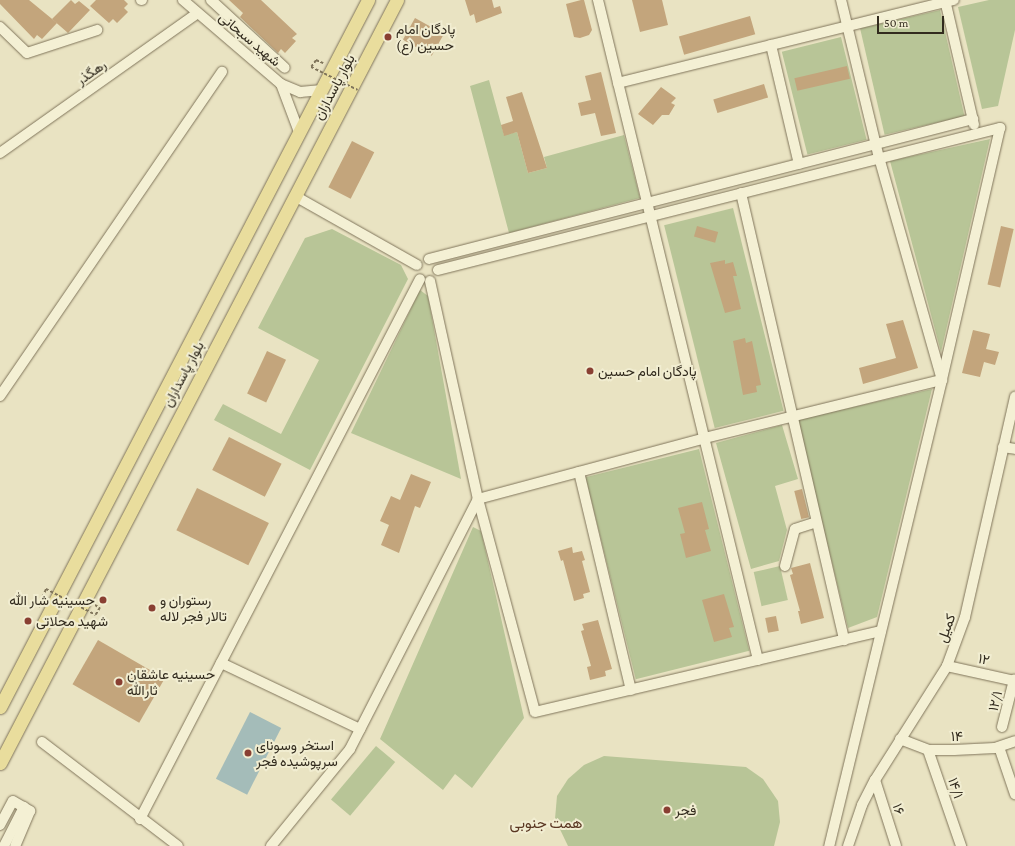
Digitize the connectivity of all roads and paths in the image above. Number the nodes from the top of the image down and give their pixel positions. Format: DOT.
graph roads {
  1 [pos="183,0"];
  2 [pos="211,0"];
  3 [pos="368,0"];
  4 [pos="397,0"];
  5 [pos="598,0"];
  6 [pos="841,0"];
  7 [pos="948,1"];
  8 [pos="198,13"];
  9 [pos="847,26"];
  10 [pos="0,27"];
  11 [pos="97,30"];
  12 [pos="771,45"];
  13 [pos="316,60"];
  14 [pos="285,68"];
  15 [pos="222,72"];
  16 [pos="618,83"];
  17 [pos="281,84"];
  18 [pos="322,90"];
  19 [pos="358,90"];
  20 [pos="973,119"];
  21 [pos="299,132"];
  22 [pos="976,133"];
  23 [pos="876,144"];
  24 [pos="0,153"];
  25 [pos="879,158"];
  26 [pos="799,164"];
  27 [pos="741,193"];
  28 [pos="295,196"];
  29 [pos="647,203"];
  30 [pos="650,216"];
  31 [pos="429,259"];
  32 [pos="417,265"];
  33 [pos="438,270"];
  34 [pos="420,279"];
  35 [pos="430,281"];
  36 [pos="942,380"];
  37 [pos="0,396"];
  38 [pos="1015,397"];
  39 [pos="792,417"];
  40 [pos="147,429"];
  41 [pos="704,438"];
  42 [pos="167,439"];
  43 [pos="1003,447"];
  44 [pos="1015,449"];
  45 [pos="580,472"];
  46 [pos="478,499"];
  47 [pos="816,522"];
  48 [pos="785,566"];
  49 [pos="38,606"];
  50 [pos="100,608"];
  51 [pos="881,631"];
  52 [pos="844,640"];
  53 [pos="758,660"];
  54 [pos="221,663"];
  55 [pos="947,666"];
  56 [pos="1015,681"];
  57 [pos="631,690"];
  58 [pos="1,705"];
  59 [pos="1002,728"];
  60 [pos="360,729"];
  61 [pos="900,739"];
  62 [pos="1015,741"];
  63 [pos="42,742"];
  64 [pos="999,747"];
  65 [pos="928,750"];
  66 [pos="0,763"];
  67 [pos="875,780"];
  68 [pos="1015,794"];
  69 [pos="24,807"];
  70 [pos="140,819"];
  71 [pos="0,826"];
  72 [pos="4,846"];
  73 [pos="15,846"];
  74 [pos="178,846"];
  75 [pos="271,846"];
  76 [pos="829,846"];
  77 [pos="848,846"];
  78 [pos="896,846"];
  79 [pos="961,846"];
  1 -- 8 [label="street, شهید سبحانی"];
  2 -- 14 [label="street"];
  3 -- 18 [label="main road, بلوار پاسداران"];
  4 -- 28 [label="main road, بلوار پاسداران"];
  5 -- 16 [label="street"];
  6 -- 9 [label="street"];
  7 -- 9 [label="street"];
  7 -- 20 [label="street"];
  8 -- 17 [label="street, شهید سبحانی"];
  8 -- 24 [label="street, رهگذر"];
  9 -- 12 [label="street"];
  9 -- 23 [label="street"];
  10 -- 11 [label="street"];
  12 -- 16 [label="street"];
  12 -- 26 [label="street"];
  13 -- 19 [label="path, bridge"];
  15 -- 37 [label="street"];
  16 -- 29 [label="street"];
  17 -- 18 [label="street"];
  17 -- 21 [label="street"];
  18 -- 21 [label="main road, بلوار پاسداران"];
  20 -- 22 [label="street"];
  20 -- 23 [label="street"];
  21 -- 40 [label="main road, بلوار پاسداران"];
  22 -- 25 [label="street"];
  22 -- 36 [label="street"];
  23 -- 25 [label="street"];
  23 -- 26 [label="street"];
  25 -- 27 [label="street"];
  25 -- 36 [label="street"];
  26 -- 29 [label="street"];
  27 -- 30 [label="street"];
  27 -- 39 [label="street"];
  28 -- 32 [label="street"];
  28 -- 42 [label="main road, بلوار پاسداران"];
  29 -- 30 [label="street"];
  29 -- 31 [label="street"];
  30 -- 33 [label="street"];
  30 -- 41 [label="street"];
  31 -- 32 [label="street"];
  31 -- 33 [label="street"];
  32 -- 34 [label="street"];
  33 -- 35 [label="street"];
  34 -- 35 [label="street"];
  34 -- 54 [label="street"];
  35 -- 46 [label="street"];
  36 -- 39 [label="street"];
  36 -- 51 [label="street"];
  38 -- 43 [label="street, کمیل"];
  39 -- 41 [label="street"];
  39 -- 47 [label="street"];
  40 -- 42 [label="main road"];
  40 -- 58 [label="main road, بلوار پاسداران"];
  41 -- 45 [label="street"];
  41 -- 53 [label="street"];
  42 -- 66 [label="main road, بلوار پاسداران"];
  43 -- 44 [label="street"];
  43 -- 55 [label="street, کمیل"];
  45 -- 46 [label="street"];
  45 -- 57 [label="street"];
  46 -- 57 [label="street"];
  46 -- 60 [label="street"];
  47 -- 48 [label="street"];
  47 -- 52 [label="street"];
  49 -- 50 [label="path, bridge"];
  51 -- 52 [label="street"];
  51 -- 76 [label="street"];
  52 -- 53 [label="street"];
  53 -- 57 [label="street"];
  54 -- 60 [label="street"];
  54 -- 70 [label="street"];
  55 -- 56 [label="street, ۱۲"];
  55 -- 61 [label="street, کمیل"];
  56 -- 59 [label="street, ۱۲/۱"];
  60 -- 75 [label="street"];
  61 -- 65 [label="street, ۱۴"];
  61 -- 67 [label="street, کمیل"];
  62 -- 64 [label="street, ۱۴"];
  63 -- 70 [label="street"];
  64 -- 65 [label="street, ۱۴"];
  64 -- 68 [label="street"];
  65 -- 79 [label="street, ۱۴/۱"];
  67 -- 77 [label="street, کمیل"];
  67 -- 78 [label="street, ۱۶"];
  69 -- 71 [label="street"];
  69 -- 72 [label="street"];
  69 -- 73 [label="street"];
  70 -- 74 [label="street"];
}
